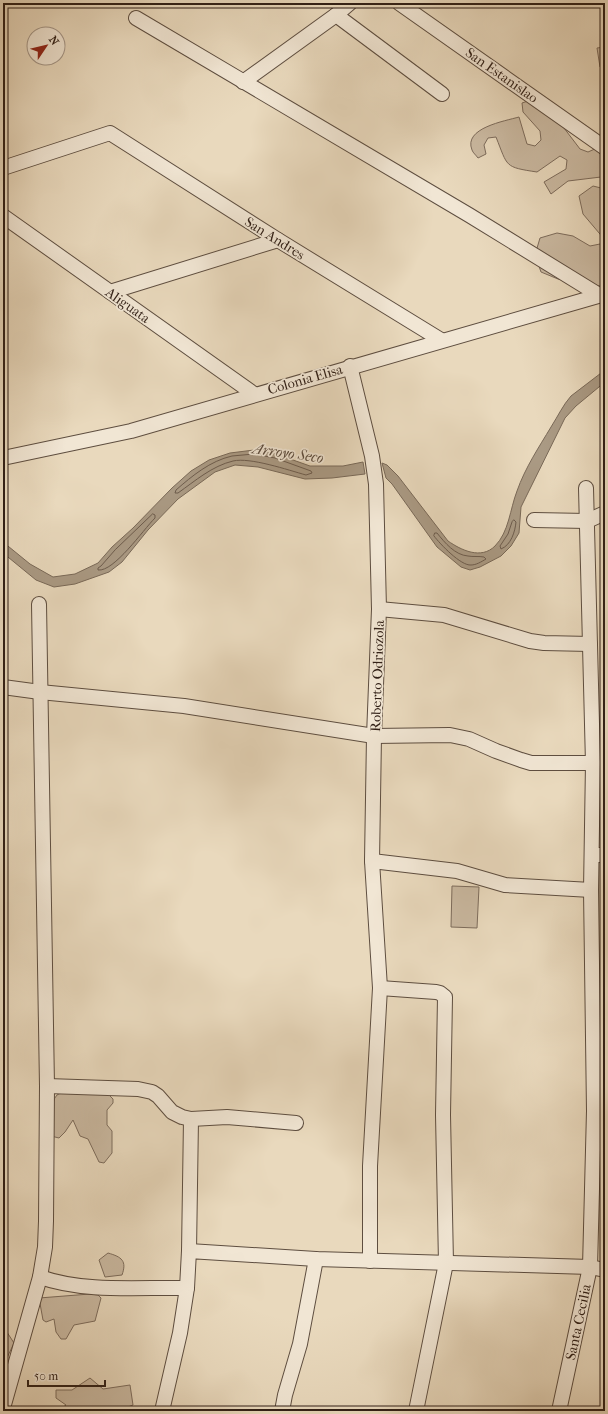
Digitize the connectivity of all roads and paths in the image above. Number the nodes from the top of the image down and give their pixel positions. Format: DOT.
graph roads {
  1 [pos="350,3"];
  2 [pos="399,3"];
  3 [pos="336,15"];
  4 [pos="136,18"];
  5 [pos="243,82"];
  6 [pos="442,94"];
  7 [pos="605,148"];
  8 [pos="3,168"];
  9 [pos="3,216"];
  10 [pos="278,240"];
  11 [pos="110,292"];
  12 [pos="602,294"];
  13 [pos="441,340"];
  14 [pos="350,366"];
  15 [pos="254,394"];
  16 [pos="3,458"];
  17 [pos="586,488"];
  18 [pos="605,513"];
  19 [pos="534,520"];
  20 [pos="587,520"];
  21 [pos="39,604"];
  22 [pos="379,609"];
  23 [pos="590,644"];
  24 [pos="3,687"];
  25 [pos="40,692"];
  26 [pos="374,736"];
  27 [pos="593,763"];
  28 [pos="598,855"];
  29 [pos="372,861"];
  30 [pos="591,890"];
  31 [pos="380,988"];
  32 [pos="46,1086"];
  33 [pos="600,1111"];
  34 [pos="192,1119"];
  35 [pos="296,1123"];
  36 [pos="189,1251"];
  37 [pos="316,1259"];
  38 [pos="370,1261"];
  39 [pos="446,1263"];
  40 [pos="590,1267"];
  41 [pos="605,1270"];
  42 [pos="40,1277"];
  43 [pos="186,1288"];
  44 [pos="3,1408"];
  45 [pos="162,1411"];
  46 [pos="282,1411"];
  47 [pos="416,1411"];
  48 [pos="559,1411"];
  1 -- 3 [label="street"];
  2 -- 7 [label="street, San Estanislao"];
  3 -- 5 [label="street"];
  3 -- 6 [label="street"];
  4 -- 5 [label="street"];
  5 -- 12 [label="street"];
  8 -- 10 [label="street, San Andres"];
  9 -- 11 [label="street, Aliguata"];
  10 -- 11 [label="street"];
  10 -- 13 [label="street, San Andres"];
  11 -- 15 [label="street, Aliguata"];
  12 -- 13 [label="street, Colonia Elisa"];
  13 -- 14 [label="street, Colonia Elisa"];
  14 -- 15 [label="street, Colonia Elisa"];
  14 -- 22 [label="street, Roberto Odriozola"];
  15 -- 16 [label="street, Colonia Elisa"];
  17 -- 20 [label="street, Santa Cecilia"];
  18 -- 20 [label="street"];
  19 -- 20 [label="street"];
  20 -- 23 [label="street, Santa Cecilia"];
  21 -- 25 [label="street"];
  22 -- 23 [label="street"];
  22 -- 26 [label="street, Roberto Odriozola"];
  23 -- 27 [label="street, Santa Cecilia"];
  24 -- 25 [label="street"];
  25 -- 26 [label="street"];
  25 -- 32 [label="street"];
  26 -- 27 [label="street"];
  26 -- 29 [label="street, Roberto Odriozola"];
  27 -- 28 [label="street, Santa Cecilia"];
  28 -- 30 [label="street, Santa Cecilia"];
  29 -- 30 [label="street"];
  29 -- 31 [label="street, Roberto Odriozola"];
  30 -- 33 [label="street, Santa Cecilia"];
  31 -- 38 [label="street, Roberto Odriozola"];
  31 -- 39 [label="street"];
  32 -- 34 [label="street"];
  32 -- 42 [label="street"];
  33 -- 40 [label="street, Santa Cecilia"];
  34 -- 35 [label="street"];
  34 -- 36 [label="street"];
  36 -- 37 [label="street"];
  36 -- 43 [label="street"];
  37 -- 38 [label="street"];
  37 -- 46 [label="street"];
  38 -- 39 [label="street"];
  39 -- 40 [label="street"];
  39 -- 47 [label="street"];
  40 -- 41 [label="street"];
  40 -- 48 [label="street, Santa Cecilia"];
  42 -- 43 [label="street"];
  42 -- 44 [label="street"];
  43 -- 45 [label="street"];
}
